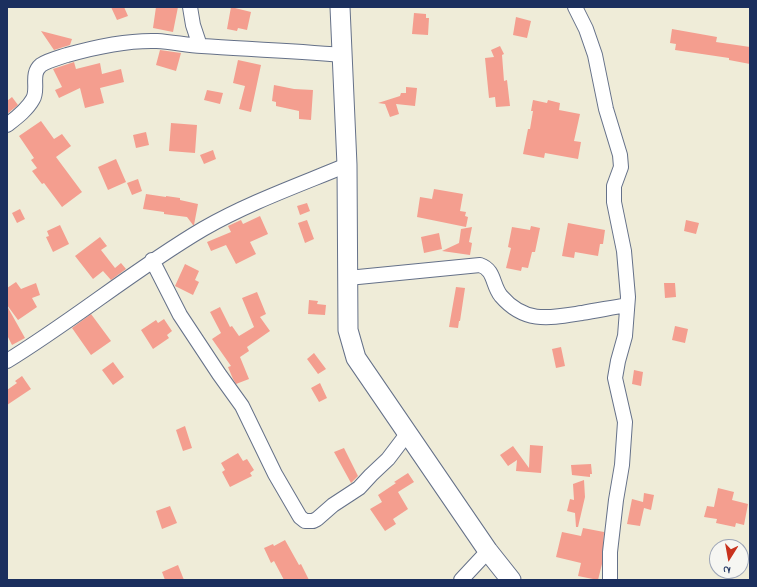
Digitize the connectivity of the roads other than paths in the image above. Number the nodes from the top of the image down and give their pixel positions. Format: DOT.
graph roads {
  1 [pos="190,7"];
  2 [pos="340,7"];
  3 [pos="575,7"];
  4 [pos="200,46"];
  5 [pos="342,55"];
  6 [pos="7,125"];
  7 [pos="346,165"];
  8 [pos="152,260"];
  9 [pos="348,278"];
  10 [pos="627,305"];
  11 [pos="7,361"];
  12 [pos="407,434"];
  13 [pos="488,551"];
  14 [pos="461,580"];
  15 [pos="511,580"];
  16 [pos="610,580"];
  1 -- 4 [label="street"];
  2 -- 5 [label="main road"];
  3 -- 10 [label="street"];
  4 -- 5 [label="street"];
  4 -- 6 [label="street"];
  5 -- 7 [label="main road"];
  7 -- 8 [label="street"];
  7 -- 9 [label="main road"];
  8 -- 11 [label="street"];
  8 -- 12 [label="street"];
  9 -- 10 [label="street"];
  9 -- 12 [label="main road"];
  10 -- 16 [label="street"];
  12 -- 13 [label="main road"];
  13 -- 14 [label="street"];
  13 -- 15 [label="main road"];
}
